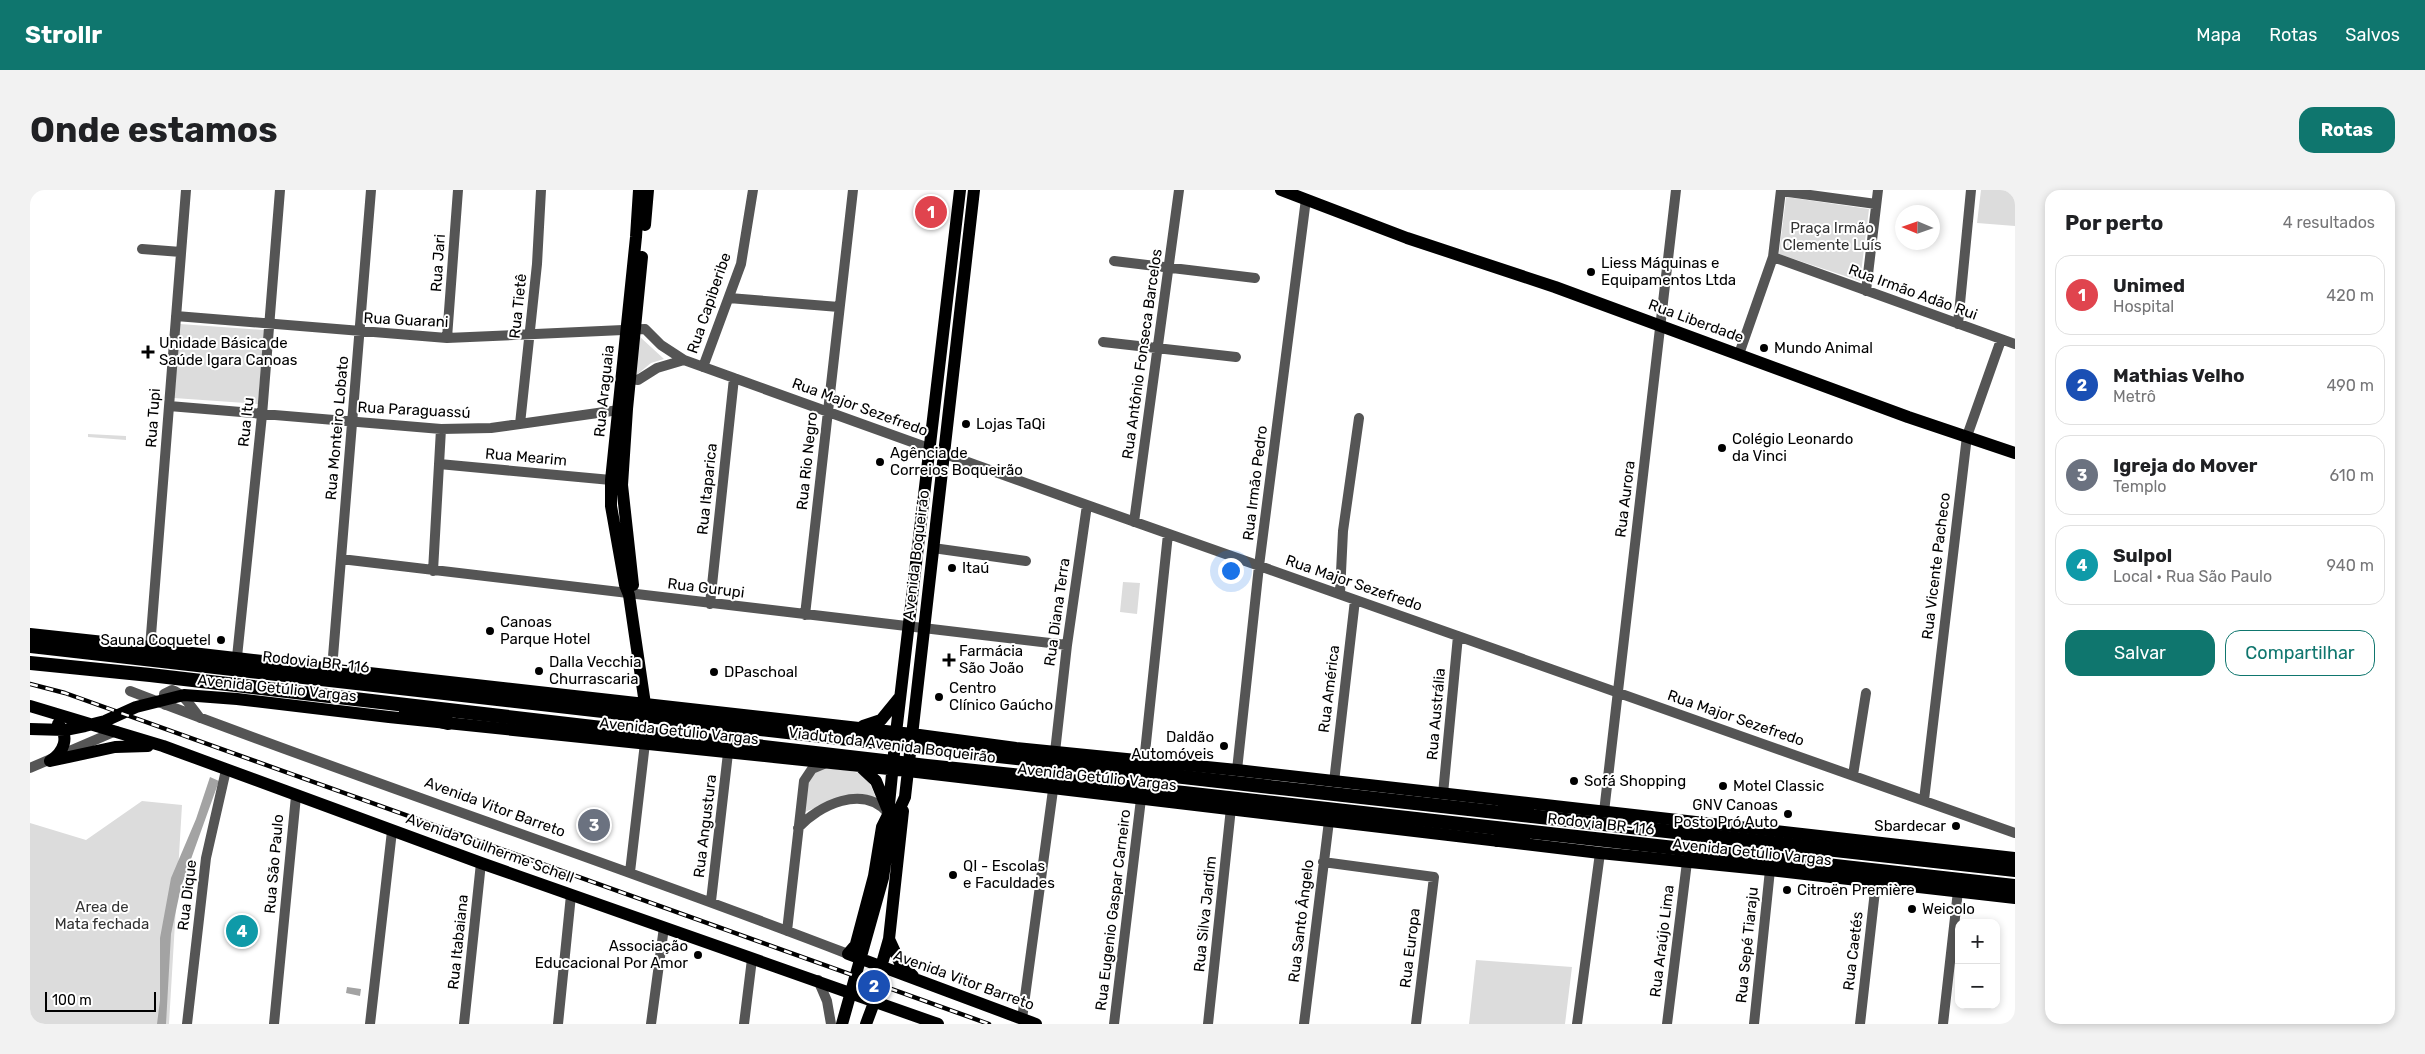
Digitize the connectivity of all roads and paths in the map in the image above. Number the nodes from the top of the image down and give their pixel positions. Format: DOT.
graph roads {
  1 [pos="186,190"];
  2 [pos="280,190"];
  3 [pos="371,190"];
  4 [pos="458,190"];
  5 [pos="541,190"];
  6 [pos="639,190"];
  7 [pos="648,190"];
  8 [pos="753,190"];
  9 [pos="853,190"];
  10 [pos="960,190"];
  11 [pos="974,190"];
  12 [pos="1179,190"];
  13 [pos="1281,190"];
  14 [pos="1676,190"];
  15 [pos="1878,190"];
  16 [pos="1971,190"];
  17 [pos="1781,191"];
  18 [pos="1306,199"];
  19 [pos="1876,204"];
  20 [pos="142,249"];
  21 [pos="181,252"];
  22 [pos="1773,257"];
  23 [pos="1114,261"];
  24 [pos="1169,268"];
  25 [pos="1255,278"];
  26 [pos="1866,291"];
  27 [pos="729,298"];
  28 [pos="839,307"];
  29 [pos="176,316"];
  30 [pos="270,324"];
  31 [pos="1958,324"];
  32 [pos="1660,326"];
  33 [pos="636,330"];
  34 [pos="360,332"];
  35 [pos="530,334"];
  36 [pos="447,338"];
  37 [pos="2001,340"];
  38 [pos="1103,342"];
  39 [pos="2015,344"];
  40 [pos="1158,348"];
  41 [pos="1739,354"];
  42 [pos="1236,357"];
  43 [pos="684,360"];
  44 [pos="703,367"];
  45 [pos="734,378"];
  46 [pos="630,379"];
  47 [pos="169,406"];
  48 [pos="622,410"];
  49 [pos="827,410"];
  50 [pos="262,415"];
  51 [pos="1359,418"];
  52 [pos="352,422"];
  53 [pos="520,424"];
  54 [pos="440,429"];
  55 [pos="1967,436"];
  56 [pos="930,448"];
  57 [pos="944,453"];
  58 [pos="2015,453"];
  59 [pos="439,464"];
  60 [pos="611,480"];
  61 [pos="1087,505"];
  62 [pos="1134,522"];
  63 [pos="1168,534"];
  64 [pos="933,548"];
  65 [pos="341,559"];
  66 [pos="1026,561"];
  67 [pos="1259,566"];
  68 [pos="433,571"];
  69 [pos="1340,593"];
  70 [pos="629,594"];
  71 [pos="1355,600"];
  72 [pos="710,604"];
  73 [pos="805,615"];
  74 [pos="910,628"];
  75 [pos="924,630"];
  76 [pos="30,635"];
  77 [pos="1458,636"];
  78 [pos="1067,645"];
  79 [pos="30,646"];
  80 [pos="154,649"];
  81 [pos="237,657"];
  82 [pos="30,663"];
  83 [pos="384,675"];
  84 [pos="340,677"];
  85 [pos="130,691"];
  86 [pos="1618,693"];
  87 [pos="1866,694"];
  88 [pos="901,696"];
  89 [pos="360,699"];
  90 [pos="645,704"];
  91 [pos="165,705"];
  92 [pos="30,707"];
  93 [pos="598,709"];
  94 [pos="914,716"];
  95 [pos="200,719"];
  96 [pos="448,723"];
  97 [pos="596,726"];
  98 [pos="848,728"];
  99 [pos="30,729"];
  100 [pos="116,731"];
  101 [pos="896,733"];
  102 [pos="912,734"];
  103 [pos="928,736"];
  104 [pos="962,740"];
  105 [pos="645,743"];
  106 [pos="163,746"];
  107 [pos="1055,752"];
  108 [pos="728,753"];
  109 [pos="50,761"];
  110 [pos="1144,762"];
  111 [pos="826,763"];
  112 [pos="843,765"];
  113 [pos="858,766"];
  114 [pos="30,768"];
  115 [pos="226,770"];
  116 [pos="892,770"];
  117 [pos="1237,770"];
  118 [pos="908,772"];
  119 [pos="925,774"];
  120 [pos="1853,775"];
  121 [pos="1185,776"];
  122 [pos="958,777"];
  123 [pos="1334,782"];
  124 [pos="1053,790"];
  125 [pos="1184,793"];
  126 [pos="905,794"];
  127 [pos="1443,794"];
  128 [pos="296,796"];
  129 [pos="1141,799"];
  130 [pos="1924,800"];
  131 [pos="1504,802"];
  132 [pos="1231,808"];
  133 [pos="1604,812"];
  134 [pos="888,813"];
  135 [pos="1563,820"];
  136 [pos="1328,821"];
  137 [pos="798,828"];
  138 [pos="392,830"];
  139 [pos="2015,833"];
  140 [pos="890,834"];
  141 [pos="1562,837"];
  142 [pos="1498,840"];
  143 [pos="1600,853"];
  144 [pos="2015,858"];
  145 [pos="1323,862"];
  146 [pos="1687,862"];
  147 [pos="482,863"];
  148 [pos="1770,870"];
  149 [pos="2015,870"];
  150 [pos="630,872"];
  151 [pos="1876,882"];
  152 [pos="2015,886"];
  153 [pos="1958,891"];
  154 [pos="571,895"];
  155 [pos="2015,898"];
  156 [pos="711,901"];
  157 [pos="664,927"];
  158 [pos="787,931"];
  159 [pos="889,939"];
  160 [pos="852,952"];
  161 [pos="752,959"];
  162 [pos="881,967"];
  163 [pos="818,980"];
  164 [pos="919,980"];
  165 [pos="875,1000"];
  166 [pos="1022,1019"];
  167 [pos="187,1024"];
  168 [pos="274,1024"];
  169 [pos="370,1024"];
  170 [pos="464,1024"];
  171 [pos="558,1024"];
  172 [pos="651,1024"];
  173 [pos="744,1024"];
  174 [pos="831,1024"];
  175 [pos="842,1024"];
  176 [pos="866,1024"];
  177 [pos="938,1024"];
  178 [pos="1036,1024"];
  179 [pos="1114,1024"];
  180 [pos="1208,1024"];
  181 [pos="1304,1024"];
  182 [pos="1416,1024"];
  183 [pos="1577,1024"];
  184 [pos="1667,1024"];
  185 [pos="1754,1024"];
  186 [pos="1860,1024"];
  187 [pos="1944,1024"];
  1 -- 21 [label="street, Rua Tupi"];
  2 -- 30 [label="street, Rua Itu"];
  3 -- 34 [label="street, Rua Monteiro Lobato"];
  4 -- 36 [label="street, Rua Jari"];
  5 -- 35 [label="street, Rua Tietê"];
  6 -- 33 [label="main road, Rua Araguaia"];
  7 -- 33 [label="main road, Rua Araguaia"];
  8 -- 27 [label="street, Rua Capiberibe"];
  9 -- 28 [label="street, Rua Rio Negro"];
  10 -- 56 [label="main road, Avenida Boqueirão"];
  11 -- 57 [label="main road, Avenida Boqueirão"];
  12 -- 24 [label="street, Rua Antônio Fonseca Barcelos"];
  13 -- 18 [label="main road, Rua Liberdade"];
  14 -- 32 [label="street, Rua Aurora"];
  15 -- 19 [label="street"];
  16 -- 31 [label="street"];
  17 -- 19 [label="street"];
  17 -- 22 [label="street"];
  18 -- 32 [label="main road, Rua Liberdade"];
  18 -- 67 [label="street, Rua Irmão Pedro"];
  19 -- 26 [label="street"];
  20 -- 21 [label="street"];
  21 -- 29 [label="street, Rua Tupi"];
  22 -- 26 [label="street, Rua Irmão Adão Rui"];
  22 -- 41 [label="street"];
  23 -- 24 [label="street"];
  24 -- 25 [label="street"];
  24 -- 40 [label="street, Rua Antônio Fonseca Barcelos"];
  26 -- 31 [label="street, Rua Irmão Adão Rui"];
  27 -- 28 [label="street"];
  27 -- 44 [label="street, Rua Capiberibe"];
  28 -- 49 [label="street, Rua Rio Negro"];
  29 -- 30 [label="street, Rua Guarani"];
  29 -- 47 [label="street, Rua Tupi"];
  30 -- 34 [label="street, Rua Guarani"];
  30 -- 50 [label="street, Rua Itu"];
  31 -- 37 [label="street, Rua Irmão Adão Rui"];
  32 -- 41 [label="main road, Rua Liberdade"];
  32 -- 86 [label="street, Rua Aurora"];
  33 -- 35 [label="street, Rua Guarani"];
  33 -- 43 [label="street, Rua Major Sezefredo"];
  33 -- 46 [label="main road, Rua Araguaia"];
  34 -- 36 [label="street, Rua Guarani"];
  34 -- 52 [label="street, Rua Monteiro Lobato"];
  35 -- 36 [label="street, Rua Guarani"];
  35 -- 53 [label="street, Rua Tietê"];
  37 -- 39 [label="street, Rua Irmão Adão Rui"];
  37 -- 55 [label="street, Rua Vicente Pacheco"];
  38 -- 40 [label="street"];
  40 -- 42 [label="street"];
  40 -- 62 [label="street, Rua Antônio Fonseca Barcelos"];
  41 -- 55 [label="main road, Rua Liberdade"];
  43 -- 44 [label="street, Rua Major Sezefredo"];
  43 -- 46 [label="street"];
  44 -- 45 [label="street, Rua Major Sezefredo"];
  45 -- 49 [label="street, Rua Major Sezefredo"];
  45 -- 72 [label="street, Rua Itaparica"];
  46 -- 48 [label="main road, Rua Araguaia"];
  46 -- 48 [label="main road, Rua Araguaia"];
  47 -- 50 [label="street, Rua Paraguassú"];
  47 -- 80 [label="street, Rua Tupi"];
  48 -- 53 [label="street, Rua Paraguassú"];
  48 -- 60 [label="main road, Rua Araguaia"];
  48 -- 70 [label="main road, Rua Araguaia"];
  49 -- 56 [label="street, Rua Major Sezefredo"];
  49 -- 73 [label="street, Rua Rio Negro"];
  50 -- 52 [label="street, Rua Paraguassú"];
  50 -- 81 [label="street, Rua Itu"];
  51 -- 69 [label="street"];
  52 -- 54 [label="street, Rua Paraguassú"];
  52 -- 65 [label="street, Rua Monteiro Lobato"];
  53 -- 54 [label="street, Rua Paraguassú"];
  54 -- 59 [label="street"];
  55 -- 58 [label="main road, Rua Liberdade"];
  55 -- 130 [label="street, Rua Vicente Pacheco"];
  56 -- 57 [label="street, Rua Major Sezefredo"];
  56 -- 74 [label="main road, Avenida Boqueirão"];
  57 -- 61 [label="street, Rua Major Sezefredo"];
  57 -- 64 [label="main road, Avenida Boqueirão"];
  59 -- 60 [label="street, Rua Mearim"];
  59 -- 68 [label="street"];
  60 -- 70 [label="main road, Rua Araguaia"];
  61 -- 62 [label="street, Rua Major Sezefredo"];
  61 -- 78 [label="street, Rua Diana Terra"];
  62 -- 63 [label="street, Rua Major Sezefredo"];
  63 -- 67 [label="street, Rua Major Sezefredo"];
  63 -- 110 [label="street"];
  64 -- 66 [label="street"];
  64 -- 75 [label="main road, Avenida Boqueirão"];
  65 -- 68 [label="street, Rua Gurupi"];
  65 -- 84 [label="street, Rua Monteiro Lobato"];
  67 -- 69 [label="street, Rua Major Sezefredo"];
  67 -- 117 [label="street, Rua Irmão Pedro"];
  68 -- 70 [label="street, Rua Gurupi"];
  69 -- 71 [label="street, Rua Major Sezefredo"];
  70 -- 72 [label="street, Rua Gurupi"];
  70 -- 90 [label="main road, Rua Araguaia"];
  71 -- 77 [label="street, Rua Major Sezefredo"];
  71 -- 123 [label="street, Rua América"];
  72 -- 73 [label="street, Rua Gurupi"];
  73 -- 74 [label="street, Rua Gurupi"];
  74 -- 75 [label="street, Rua Gurupi"];
  74 -- 88 [label="main road, Avenida Boqueirão"];
  75 -- 78 [label="street, Rua Gurupi"];
  75 -- 94 [label="main road, Avenida Boqueirão"];
  76 -- 80 [label="highway, Avenida Getúlio Vargas"];
  77 -- 86 [label="street, Rua Major Sezefredo"];
  77 -- 127 [label="street, Rua Austrália"];
  78 -- 107 [label="street, Rua Diana Terra"];
  79 -- 84 [label="highway, Rodovia BR-116"];
  80 -- 81 [label="main road, Avenida Getúlio Vargas"];
  80 -- 84 [label="highway"];
  81 -- 84 [label="main road, Avenida Getúlio Vargas"];
  82 -- 89 [label="highway, Rodovia BR-116"];
  83 -- 84 [label="highway"];
  83 -- 84 [label="main road, Avenida Getúlio Vargas"];
  83 -- 90 [label="main road, Avenida Getúlio Vargas"];
  84 -- 93 [label="highway, Rodovia BR-116"];
  85 -- 91 [label="street, Avenida Vitor Barreto"];
  86 -- 120 [label="street, Rua Major Sezefredo"];
  86 -- 133 [label="street, Rua Aurora"];
  87 -- 120 [label="street"];
  88 -- 98 [label="main road"];
  88 -- 101 [label="main road, Avenida Boqueirão"];
  89 -- 96 [label="highway"];
  89 -- 97 [label="highway, Rodovia BR-116"];
  90 -- 98 [label="main road, Avenida Getúlio Vargas"];
  91 -- 95 [label="street, Avenida Vitor Barreto"];
  91 -- 95 [label="street"];
  92 -- 100 [label="main road, Avenida Guilherme Schell"];
  92 -- 109 [label="main road"];
  93 -- 121 [label="highway, Viaduto da Avenida Boqueirão"];
  94 -- 102 [label="main road, Avenida Boqueirão"];
  94 -- 103 [label="main road"];
  95 -- 150 [label="street, Avenida Vitor Barreto"];
  96 -- 99 [label="main road, Avenida Getúlio Vargas"];
  96 -- 105 [label="main road, Avenida Getúlio Vargas"];
  97 -- 125 [label="highway, Viaduto da Avenida Boqueirão"];
  98 -- 101 [label="main road, Avenida Getúlio Vargas"];
  98 -- 112 [label="main road"];
  100 -- 106 [label="main road, Avenida Guilherme Schell"];
  100 -- 109 [label="street"];
  101 -- 102 [label="main road, Avenida Getúlio Vargas"];
  101 -- 116 [label="main road, Avenida Boqueirão"];
  102 -- 103 [label="main road, Avenida Getúlio Vargas"];
  102 -- 118 [label="main road, Avenida Boqueirão"];
  103 -- 104 [label="main road, Avenida Getúlio Vargas"];
  104 -- 107 [label="main road, Avenida Getúlio Vargas"];
  104 -- 122 [label="main road"];
  105 -- 108 [label="main road, Avenida Getúlio Vargas"];
  105 -- 150 [label="street"];
  106 -- 109 [label="main road"];
  106 -- 115 [label="main road, Avenida Guilherme Schell"];
  107 -- 110 [label="main road, Avenida Getúlio Vargas"];
  108 -- 111 [label="main road, Avenida Getúlio Vargas"];
  108 -- 156 [label="street, Rua Angustura"];
  109 -- 114 [label="street"];
  110 -- 117 [label="main road, Avenida Getúlio Vargas"];
  111 -- 112 [label="main road, Avenida Getúlio Vargas"];
  111 -- 137 [label="street"];
  112 -- 113 [label="main road, Avenida Getúlio Vargas"];
  113 -- 116 [label="main road, Avenida Getúlio Vargas"];
  113 -- 134 [label="main road"];
  115 -- 128 [label="main road, Avenida Guilherme Schell"];
  115 -- 167 [label="street, Rua Dique"];
  116 -- 118 [label="main road, Avenida Getúlio Vargas"];
  116 -- 134 [label="main road, Avenida Boqueirão"];
  117 -- 123 [label="main road, Avenida Getúlio Vargas"];
  118 -- 119 [label="main road, Avenida Getúlio Vargas"];
  118 -- 126 [label="main road, Avenida Boqueirão"];
  119 -- 122 [label="main road, Avenida Getúlio Vargas"];
  119 -- 126 [label="main road"];
  120 -- 130 [label="street, Rua Major Sezefredo"];
  121 -- 135 [label="highway, Rodovia BR-116"];
  122 -- 124 [label="main road, Avenida Getúlio Vargas"];
  123 -- 127 [label="main road, Avenida Getúlio Vargas"];
  124 -- 129 [label="main road, Avenida Getúlio Vargas"];
  124 -- 166 [label="street"];
  125 -- 141 [label="highway, Rodovia BR-116"];
  126 -- 140 [label="main road, Avenida Boqueirão"];
  126 -- 159 [label="main road"];
  127 -- 131 [label="main road, Avenida Getúlio Vargas"];
  128 -- 138 [label="main road, Avenida Guilherme Schell"];
  128 -- 168 [label="street, Rua São Paulo"];
  129 -- 132 [label="main road, Avenida Getúlio Vargas"];
  129 -- 179 [label="street, Rua Eugenio Gaspar Carneiro"];
  130 -- 139 [label="street, Rua Major Sezefredo"];
  131 -- 133 [label="main road, Avenida Getúlio Vargas"];
  131 -- 135 [label="highway"];
  132 -- 136 [label="main road, Avenida Getúlio Vargas"];
  132 -- 180 [label="street, Rua Silva Jardim"];
  133 -- 144 [label="main road, Avenida Getúlio Vargas"];
  134 -- 137 [label="street"];
  134 -- 140 [label="main road, Avenida Boqueirão"];
  134 -- 160 [label="main road"];
  135 -- 149 [label="highway, Rodovia BR-116"];
  136 -- 142 [label="main road, Avenida Getúlio Vargas"];
  136 -- 145 [label="street, Rua Santo Ângelo"];
  137 -- 158 [label="street"];
  138 -- 147 [label="main road, Avenida Guilherme Schell"];
  138 -- 169 [label="street"];
  140 -- 175 [label="main road, Avenida Boqueirão"];
  141 -- 142 [label="highway"];
  141 -- 152 [label="highway, Rodovia BR-116"];
  142 -- 143 [label="main road, Avenida Getúlio Vargas"];
  143 -- 146 [label="main road, Avenida Getúlio Vargas"];
  143 -- 183 [label="street"];
  145 -- 181 [label="street, Rua Santo Ângelo"];
  145 -- 182 [label="street, Rua Europa"];
  146 -- 148 [label="main road, Avenida Getúlio Vargas"];
  146 -- 184 [label="street, Rua Araújo Lima"];
  147 -- 154 [label="main road, Avenida Guilherme Schell"];
  147 -- 170 [label="street, Rua Itabaiana"];
  148 -- 151 [label="main road, Avenida Getúlio Vargas"];
  148 -- 185 [label="street, Rua Sepé Tiaraju"];
  150 -- 156 [label="street, Avenida Vitor Barreto"];
  151 -- 153 [label="main road, Avenida Getúlio Vargas"];
  151 -- 186 [label="street, Rua Caetés"];
  153 -- 155 [label="main road, Avenida Getúlio Vargas"];
  153 -- 187 [label="street"];
  154 -- 157 [label="main road, Avenida Guilherme Schell"];
  154 -- 171 [label="street"];
  156 -- 158 [label="street, Avenida Vitor Barreto"];
  157 -- 161 [label="main road, Avenida Guilherme Schell"];
  157 -- 172 [label="street"];
  158 -- 160 [label="street, Avenida Vitor Barreto"];
  159 -- 162 [label="main road"];
  159 -- 164 [label="main road"];
  160 -- 162 [label="main road, Avenida Vitor Barreto"];
  161 -- 163 [label="main road, Avenida Guilherme Schell"];
  161 -- 173 [label="street"];
  162 -- 164 [label="main road, Avenida Vitor Barreto"];
  163 -- 165 [label="main road, Avenida Guilherme Schell"];
  163 -- 174 [label="street"];
  164 -- 166 [label="main road, Avenida Vitor Barreto"];
  165 -- 176 [label="main road"];
  165 -- 177 [label="main road, Avenida Guilherme Schell"];
  166 -- 178 [label="main road, Avenida Vitor Barreto"];
}
